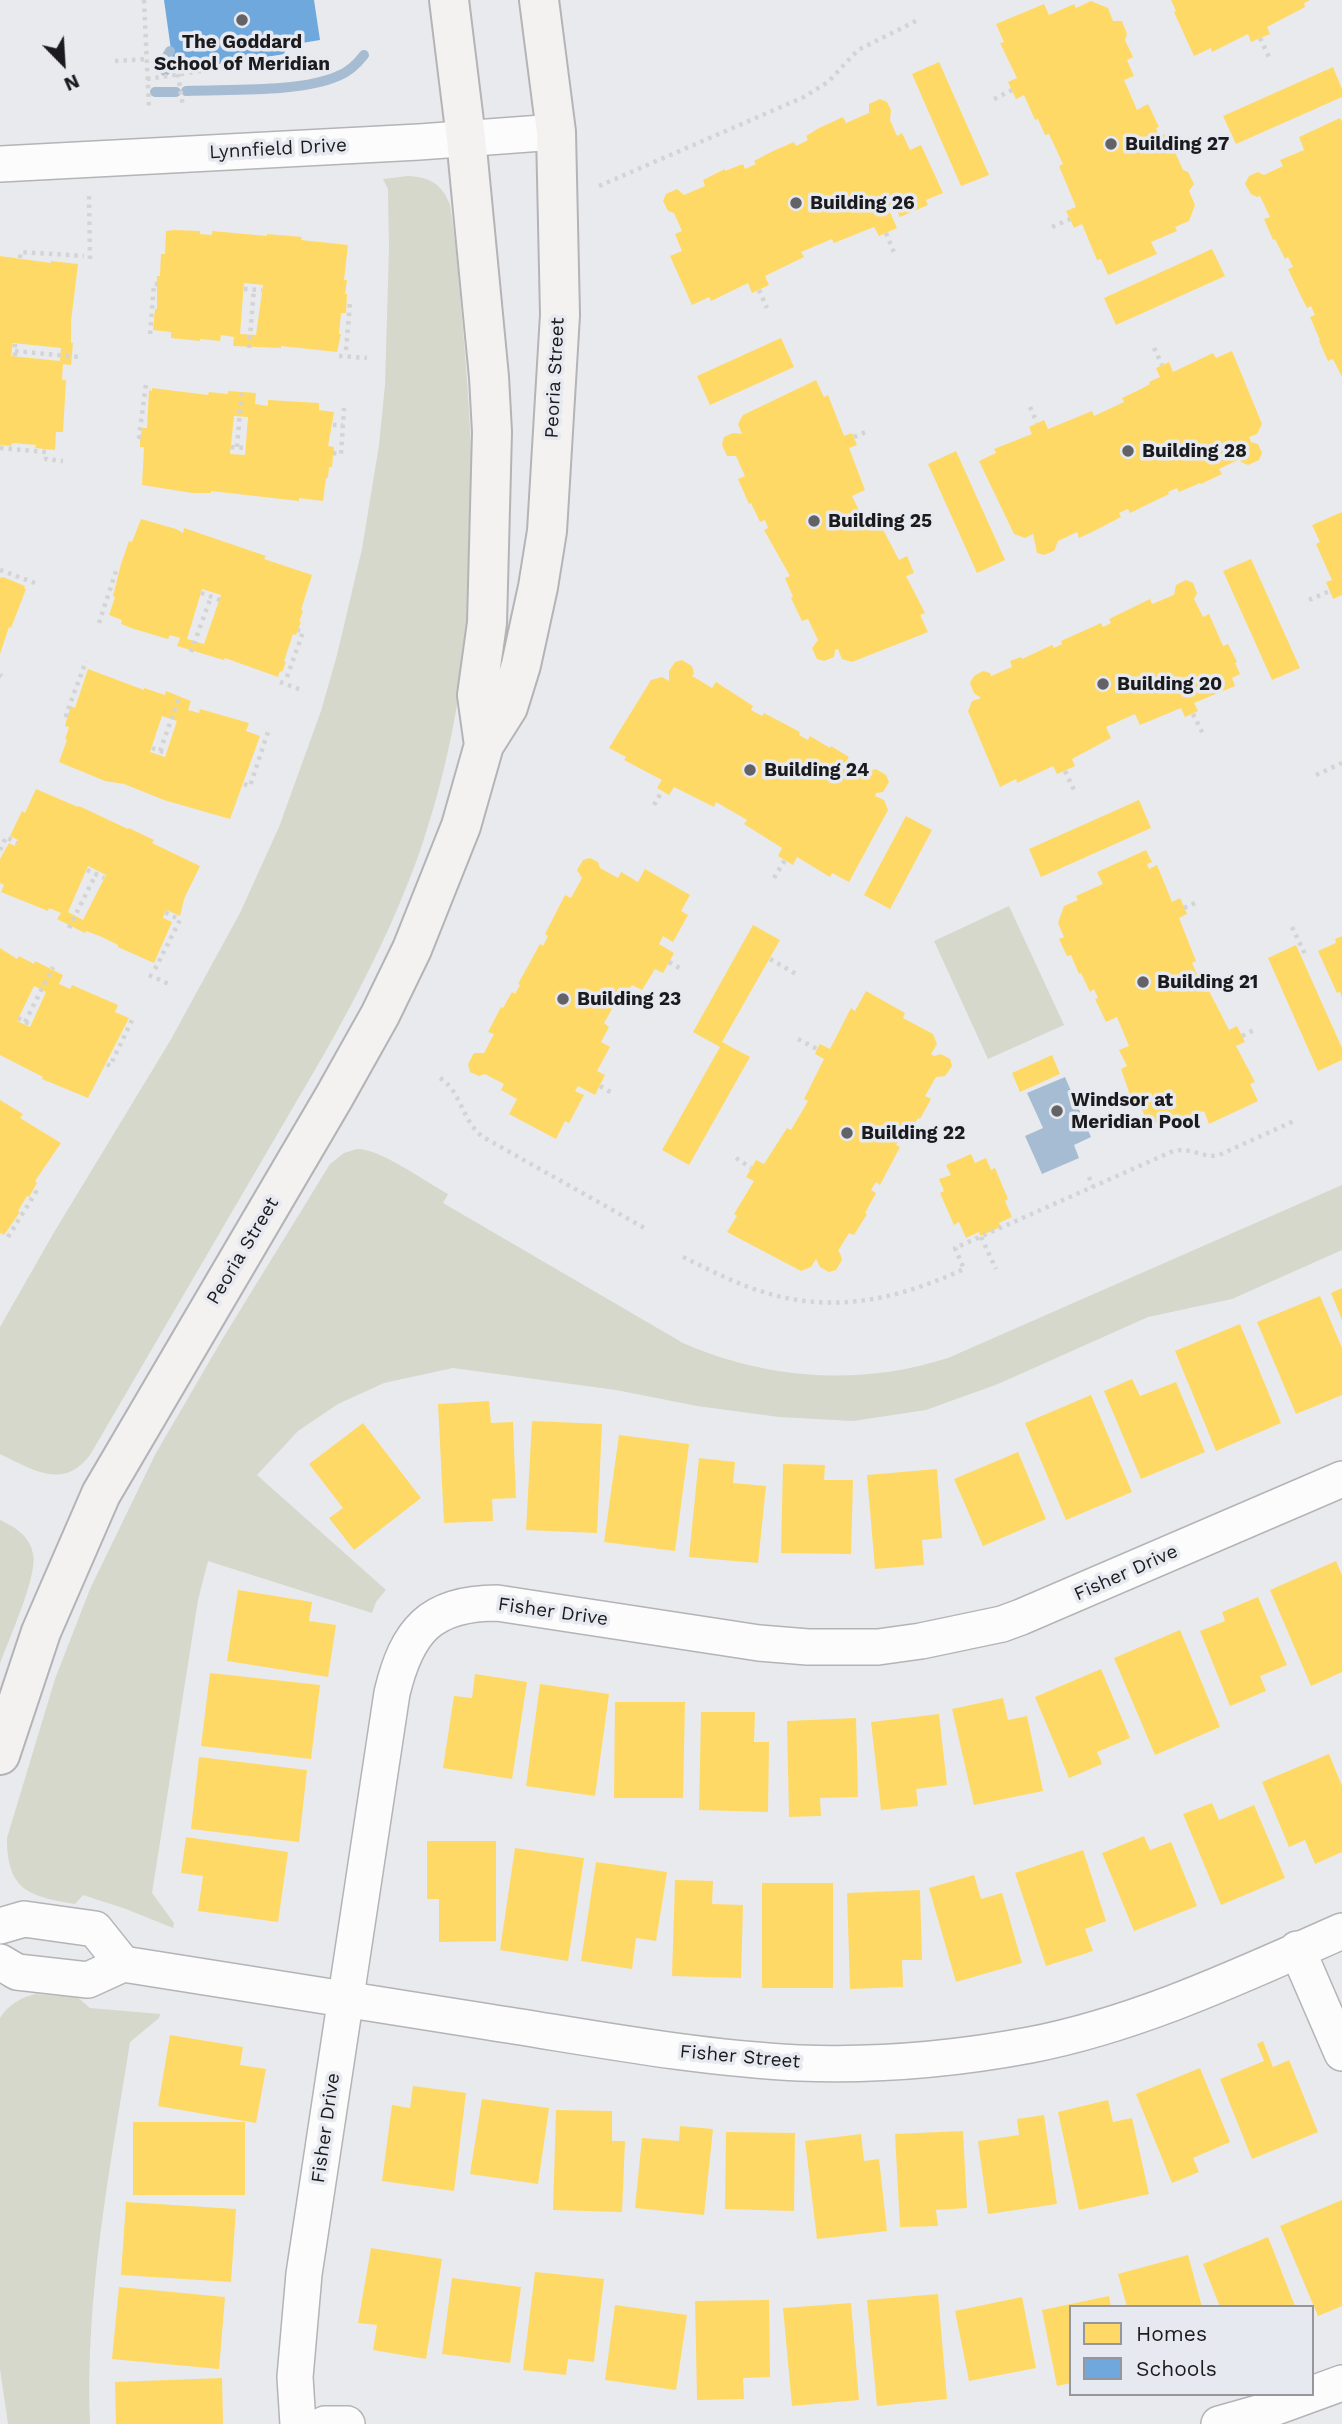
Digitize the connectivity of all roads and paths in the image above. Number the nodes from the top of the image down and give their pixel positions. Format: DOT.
graph roads {
  1 [pos="144,0"];
  2 [pos="449,0"];
  3 [pos="539,0"];
  4 [pos="920,19"];
  5 [pos="1260,38"];
  6 [pos="1269,57"];
  7 [pos="146,59"];
  8 [pos="248,59"];
  9 [pos="115,61"];
  10 [pos="178,74"];
  11 [pos="147,79"];
  12 [pos="1012,90"];
  13 [pos="994,99"];
  14 [pos="183,107"];
  15 [pos="149,108"];
  16 [pos="556,132"];
  17 [pos="466,138"];
  18 [pos="0,164"];
  19 [pos="598,186"];
  20 [pos="89,191"];
  21 [pos="1070,219"];
  22 [pos="1052,227"];
  23 [pos="886,233"];
  24 [pos="63,255"];
  25 [pos="895,255"];
  26 [pos="84,256"];
  27 [pos="20,258"];
  28 [pos="90,260"];
  29 [pos="62,262"];
  30 [pos="157,284"];
  31 [pos="244,289"];
  32 [pos="254,289"];
  33 [pos="262,290"];
  34 [pos="759,290"];
  35 [pos="347,303"];
  36 [pos="767,308"];
  37 [pos="150,334"];
  38 [pos="15,343"];
  39 [pos="249,348"];
  40 [pos="1154,348"];
  41 [pos="346,350"];
  42 [pos="339,356"];
  43 [pos="79,357"];
  44 [pos="367,358"];
  45 [pos="1162,365"];
  46 [pos="146,384"];
  47 [pos="242,389"];
  48 [pos="1030,407"];
  49 [pos="344,408"];
  50 [pos="1037,423"];
  51 [pos="333,425"];
  52 [pos="343,425"];
  53 [pos="868,431"];
  54 [pos="141,437"];
  55 [pos="853,437"];
  56 [pos="0,448"];
  57 [pos="246,448"];
  58 [pos="333,453"];
  59 [pos="63,461"];
  60 [pos="0,570"];
  61 [pos="120,572"];
  62 [pos="34,583"];
  63 [pos="1329,591"];
  64 [pos="201,593"];
  65 [pos="211,597"];
  66 [pos="219,600"];
  67 [pos="1310,600"];
  68 [pos="106,603"];
  69 [pos="112,606"];
  70 [pos="99,624"];
  71 [pos="298,630"];
  72 [pos="191,652"];
  73 [pos="86,661"];
  74 [pos="287,677"];
  75 [pos="280,682"];
  76 [pos="304,691"];
  77 [pos="180,695"];
  78 [pos="1194,713"];
  79 [pos="68,716"];
  80 [pos="268,732"];
  81 [pos="1203,734"];
  82 [pos="484,746"];
  83 [pos="152,748"];
  84 [pos="1342,763"];
  85 [pos="1065,771"];
  86 [pos="1316,775"];
  87 [pos="244,784"];
  88 [pos="1074,790"];
  89 [pos="662,791"];
  90 [pos="654,805"];
  91 [pos="17,843"];
  92 [pos="0,850"];
  93 [pos="785,860"];
  94 [pos="87,870"];
  95 [pos="96,874"];
  96 [pos="104,878"];
  97 [pos="774,878"];
  98 [pos="1197,902"];
  99 [pos="1184,908"];
  100 [pos="165,912"];
  101 [pos="1292,927"];
  102 [pos="69,928"];
  103 [pos="1305,954"];
  104 [pos="770,959"];
  105 [pos="669,962"];
  106 [pos="53,967"];
  107 [pos="155,969"];
  108 [pos="681,969"];
  109 [pos="796,974"];
  110 [pos="149,975"];
  111 [pos="171,985"];
  112 [pos="134,1016"];
  113 [pos="18,1018"];
  114 [pos="1256,1029"];
  115 [pos="1242,1036"];
  116 [pos="799,1039"];
  117 [pos="817,1049"];
  118 [pos="107,1064"];
  119 [pos="440,1078"];
  120 [pos="600,1086"];
  121 [pos="614,1094"];
  122 [pos="1294,1121"];
  123 [pos="736,1158"];
  124 [pos="751,1168"];
  125 [pos="1089,1177"];
  126 [pos="1093,1187"];
  127 [pos="33,1190"];
  128 [pos="648,1230"];
  129 [pos="8,1237"];
  130 [pos="981,1237"];
  131 [pos="683,1257"];
  132 [pos="996,1269"];
  133 [pos="1342,1479"];
  134 [pos="0,1755"];
  135 [pos="0,1926"];
  136 [pos="1342,1931"];
  137 [pos="1297,1950"];
  138 [pos="0,1962"];
  139 [pos="123,1964"];
  140 [pos="345,1999"];
  141 [pos="1342,2053"];
  142 [pos="1342,2384"];
  143 [pos="1314,2394"];
  144 [pos="1308,2396"];
  145 [pos="298,2424"];
  146 [pos="325,2424"];
  147 [pos="347,2424"];
  148 [pos="1219,2424"];
  1 -- 7 [label="path"];
  2 -- 17 [label="main road, Peoria Street"];
  3 -- 16 [label="main road, Peoria Street"];
  4 -- 19 [label="path"];
  5 -- 6 [label="path"];
  7 -- 9 [label="path"];
  7 -- 11 [label="path"];
  8 -- 10 [label="path"];
  10 -- 11 [label="path"];
  10 -- 14 [label="path"];
  11 -- 15 [label="path"];
  12 -- 13 [label="path"];
  16 -- 17 [label="street, Lynnfield Drive"];
  16 -- 82 [label="main road, Peoria Street"];
  17 -- 18 [label="street, Lynnfield Drive"];
  17 -- 82 [label="main road, Peoria Street"];
  20 -- 28 [label="path"];
  21 -- 22 [label="path"];
  23 -- 25 [label="path"];
  24 -- 26 [label="path"];
  24 -- 27 [label="path"];
  24 -- 29 [label="path"];
  30 -- 37 [label="path"];
  31 -- 32 [label="path"];
  32 -- 33 [label="path"];
  32 -- 39 [label="path"];
  34 -- 36 [label="path"];
  35 -- 41 [label="path"];
  38 -- 43 [label="path"];
  40 -- 45 [label="path"];
  42 -- 44 [label="path"];
  46 -- 54 [label="path"];
  47 -- 57 [label="path"];
  48 -- 50 [label="path"];
  49 -- 52 [label="path"];
  51 -- 52 [label="path"];
  52 -- 58 [label="path"];
  53 -- 55 [label="path"];
  56 -- 59 [label="path"];
  60 -- 62 [label="path"];
  61 -- 68 [label="path"];
  63 -- 67 [label="path"];
  64 -- 65 [label="path"];
  65 -- 66 [label="path"];
  65 -- 72 [label="path"];
  68 -- 69 [label="path"];
  68 -- 70 [label="path"];
  71 -- 74 [label="path"];
  73 -- 79 [label="path"];
  75 -- 76 [label="path"];
  77 -- 83 [label="path"];
  78 -- 81 [label="path"];
  80 -- 87 [label="path"];
  82 -- 134 [label="main road, Peoria Street"];
  84 -- 86 [label="path"];
  85 -- 88 [label="path"];
  89 -- 90 [label="path"];
  91 -- 92 [label="path"];
  93 -- 97 [label="path"];
  94 -- 95 [label="path"];
  95 -- 96 [label="path"];
  95 -- 102 [label="path"];
  98 -- 99 [label="path"];
  100 -- 107 [label="path"];
  101 -- 103 [label="path"];
  104 -- 109 [label="path"];
  105 -- 108 [label="path"];
  106 -- 113 [label="path"];
  110 -- 111 [label="path"];
  112 -- 118 [label="path"];
  114 -- 115 [label="path"];
  116 -- 117 [label="path"];
  119 -- 128 [label="path"];
  120 -- 121 [label="path"];
  122 -- 126 [label="path"];
  123 -- 124 [label="path"];
  125 -- 126 [label="path"];
  126 -- 130 [label="path"];
  127 -- 129 [label="path"];
  130 -- 131 [label="path"];
  130 -- 132 [label="path"];
  133 -- 140 [label="street, Fisher Drive"];
  135 -- 139 [label="street"];
  136 -- 137 [label="street, Fisher Street"];
  137 -- 140 [label="street, Fisher Street"];
  137 -- 141 [label="street"];
  138 -- 139 [label="street"];
  139 -- 140 [label="street, Fisher Street"];
  140 -- 145 [label="street, Fisher Drive"];
  142 -- 143 [label="street"];
  144 -- 148 [label="street"];
  146 -- 147 [label="street"];
}
